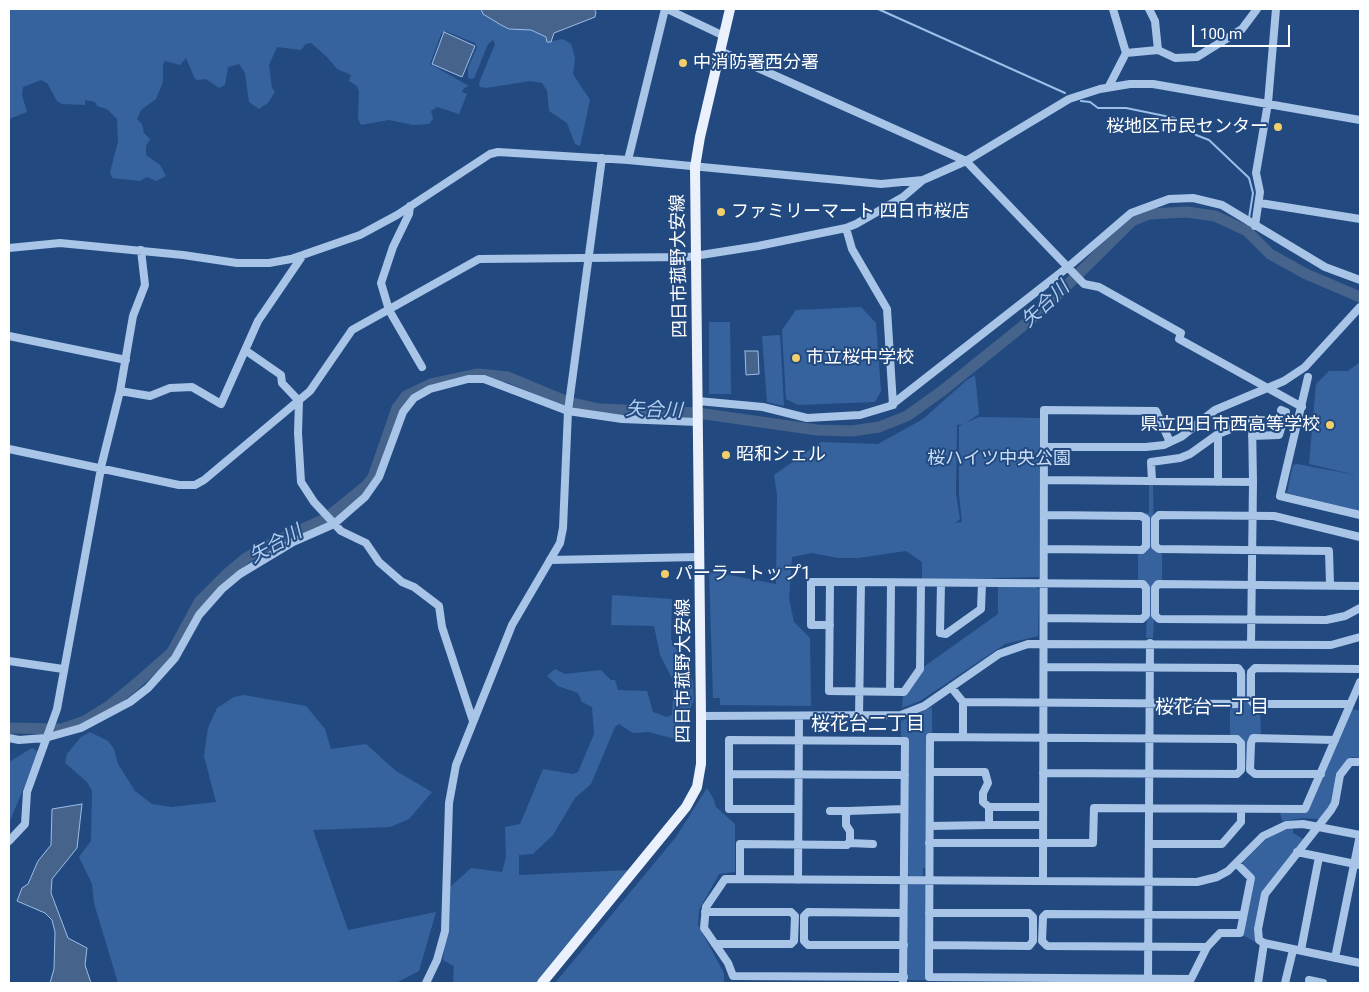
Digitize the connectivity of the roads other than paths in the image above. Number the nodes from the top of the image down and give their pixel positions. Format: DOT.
graph roads {
  1 [pos="666,9"];
  2 [pos="730,9"];
  3 [pos="1113,9"];
  4 [pos="1149,9"];
  5 [pos="1257,9"];
  6 [pos="1276,9"];
  7 [pos="724,36"];
  8 [pos="1158,50"];
  9 [pos="720,51"];
  10 [pos="1126,53"];
  11 [pos="1109,86"];
  12 [pos="1268,103"];
  13 [pos="1360,120"];
  14 [pos="602,158"];
  15 [pos="628,160"];
  16 [pos="966,161"];
  17 [pos="695,167"];
  18 [pos="923,180"];
  19 [pos="1260,203"];
  20 [pos="410,206"];
  21 [pos="1360,219"];
  22 [pos="1254,225"];
  23 [pos="846,228"];
  24 [pos="9,248"];
  25 [pos="141,250"];
  26 [pos="303,255"];
  27 [pos="695,256"];
  28 [pos="589,257"];
  29 [pos="1069,268"];
  30 [pos="1360,280"];
  31 [pos="1360,307"];
  32 [pos="388,310"];
  33 [pos="9,336"];
  34 [pos="245,350"];
  35 [pos="126,360"];
  36 [pos="422,368"];
  37 [pos="1308,377"];
  38 [pos="1268,388"];
  39 [pos="120,391"];
  40 [pos="299,401"];
  41 [pos="698,402"];
  42 [pos="893,405"];
  43 [pos="1302,407"];
  44 [pos="1281,410"];
  45 [pos="568,411"];
  46 [pos="697,422"];
  47 [pos="1218,434"];
  48 [pos="1252,436"];
  49 [pos="1170,442"];
  50 [pos="1045,447"];
  51 [pos="9,449"];
  52 [pos="1151,452"];
  53 [pos="1151,462"];
  54 [pos="101,468"];
  55 [pos="1045,480"];
  56 [pos="1152,481"];
  57 [pos="1218,482"];
  58 [pos="1253,482"];
  59 [pos="1045,515"];
  60 [pos="1360,515"];
  61 [pos="1252,516"];
  62 [pos="333,523"];
  63 [pos="1360,537"];
  64 [pos="1045,549"];
  65 [pos="1252,550"];
  66 [pos="699,557"];
  67 [pos="550,560"];
  68 [pos="830,582"];
  69 [pos="860,582"];
  70 [pos="891,583"];
  71 [pos="921,583"];
  72 [pos="941,583"];
  73 [pos="982,583"];
  74 [pos="1045,583"];
  75 [pos="1252,584"];
  76 [pos="1330,584"];
  77 [pos="1360,586"];
  78 [pos="1360,608"];
  79 [pos="1044,618"];
  80 [pos="1251,619"];
  81 [pos="830,625"];
  82 [pos="1360,636"];
  83 [pos="1045,643"];
  84 [pos="1150,643"];
  85 [pos="1251,644"];
  86 [pos="9,661"];
  87 [pos="1045,667"];
  88 [pos="1150,668"];
  89 [pos="63,669"];
  90 [pos="1360,669"];
  91 [pos="1360,682"];
  92 [pos="951,687"];
  93 [pos="860,691"];
  94 [pos="890,691"];
  95 [pos="963,702"];
  96 [pos="1044,702"];
  97 [pos="1150,703"];
  98 [pos="1350,704"];
  99 [pos="701,716"];
  100 [pos="799,716"];
  101 [pos="860,717"];
  102 [pos="473,721"];
  103 [pos="45,737"];
  104 [pos="963,737"];
  105 [pos="9,738"];
  106 [pos="1044,738"];
  107 [pos="1150,738"];
  108 [pos="799,740"];
  109 [pos="1335,740"];
  110 [pos="1360,762"];
  111 [pos="930,772"];
  112 [pos="1044,773"];
  113 [pos="1149,773"];
  114 [pos="729,774"];
  115 [pos="798,774"];
  116 [pos="1321,774"];
  117 [pos="904,775"];
  118 [pos="989,807"];
  119 [pos="1043,807"];
  120 [pos="1149,808"];
  121 [pos="904,809"];
  122 [pos="1241,809"];
  123 [pos="798,810"];
  124 [pos="830,810"];
  125 [pos="848,811"];
  126 [pos="989,825"];
  127 [pos="1043,825"];
  128 [pos="930,826"];
  129 [pos="1317,826"];
  130 [pos="1360,835"];
  131 [pos="9,841"];
  132 [pos="849,843"];
  133 [pos="930,843"];
  134 [pos="1043,843"];
  135 [pos="798,844"];
  136 [pos="873,844"];
  137 [pos="1149,844"];
  138 [pos="1298,852"];
  139 [pos="1320,857"];
  140 [pos="1236,864"];
  141 [pos="1357,865"];
  142 [pos="740,879"];
  143 [pos="798,880"];
  144 [pos="904,881"];
  145 [pos="929,881"];
  146 [pos="1043,881"];
  147 [pos="1149,882"];
  148 [pos="705,912"];
  149 [pos="903,912"];
  150 [pos="929,913"];
  151 [pos="1148,914"];
  152 [pos="1243,915"];
  153 [pos="795,916"];
  154 [pos="804,916"];
  155 [pos="1033,917"];
  156 [pos="1043,918"];
  157 [pos="794,941"];
  158 [pos="804,941"];
  159 [pos="1033,941"];
  160 [pos="1042,941"];
  161 [pos="1264,943"];
  162 [pos="716,944"];
  163 [pos="904,945"];
  164 [pos="929,945"];
  165 [pos="1148,946"];
  166 [pos="1207,947"];
  167 [pos="1297,950"];
  168 [pos="1335,958"];
  169 [pos="1360,963"];
  170 [pos="733,980"];
  171 [pos="813,980"];
  172 [pos="903,980"];
  173 [pos="973,980"];
  174 [pos="1309,980"];
  175 [pos="1148,981"];
  176 [pos="426,983"];
  177 [pos="542,983"];
  178 [pos="1258,983"];
  179 [pos="1285,983"];
  180 [pos="1323,983"];
  1 -- 7 [label="street"];
  1 -- 15 [label="street"];
  2 -- 7 [label="main road, 四日市菰野大安線"];
  3 -- 10 [label="street"];
  4 -- 8 [label="street"];
  5 -- 8 [label="street"];
  6 -- 12 [label="street"];
  7 -- 9 [label="main road, 四日市菰野大安線"];
  8 -- 10 [label="street"];
  9 -- 16 [label="street"];
  9 -- 17 [label="main road, 四日市菰野大安線"];
  10 -- 11 [label="street"];
  11 -- 12 [label="street"];
  11 -- 16 [label="street"];
  12 -- 13 [label="street"];
  12 -- 19 [label="street"];
  14 -- 15 [label="street"];
  14 -- 20 [label="street"];
  14 -- 28 [label="street"];
  15 -- 17 [label="street"];
  16 -- 18 [label="street"];
  16 -- 29 [label="street"];
  17 -- 18 [label="street"];
  17 -- 27 [label="main road, 四日市菰野大安線"];
  18 -- 23 [label="street"];
  19 -- 21 [label="street"];
  19 -- 22 [label="street"];
  20 -- 26 [label="street"];
  20 -- 32 [label="street"];
  22 -- 29 [label="street"];
  22 -- 30 [label="street"];
  23 -- 27 [label="street"];
  23 -- 42 [label="street"];
  24 -- 25 [label="street"];
  25 -- 26 [label="street"];
  25 -- 35 [label="street"];
  26 -- 34 [label="street"];
  27 -- 28 [label="street"];
  27 -- 41 [label="main road, 四日市菰野大安線"];
  28 -- 32 [label="street"];
  28 -- 45 [label="street"];
  29 -- 38 [label="street"];
  29 -- 42 [label="street"];
  31 -- 38 [label="street"];
  32 -- 36 [label="street"];
  32 -- 40 [label="street"];
  33 -- 35 [label="street"];
  34 -- 39 [label="street"];
  34 -- 40 [label="street"];
  35 -- 39 [label="street"];
  37 -- 43 [label="street"];
  38 -- 43 [label="street"];
  38 -- 49 [label="street"];
  39 -- 54 [label="street"];
  40 -- 54 [label="street"];
  40 -- 62 [label="street"];
  41 -- 42 [label="street"];
  41 -- 46 [label="main road, 四日市菰野大安線"];
  43 -- 60 [label="street"];
  44 -- 48 [label="street"];
  45 -- 46 [label="street"];
  45 -- 62 [label="street"];
  45 -- 67 [label="street"];
  46 -- 66 [label="main road, 四日市菰野大安線"];
  47 -- 48 [label="street"];
  47 -- 53 [label="street"];
  47 -- 57 [label="street"];
  48 -- 58 [label="street"];
  49 -- 50 [label="street"];
  49 -- 50 [label="street"];
  50 -- 55 [label="street"];
  51 -- 54 [label="street"];
  52 -- 53 [label="street"];
  53 -- 56 [label="street"];
  54 -- 89 [label="street"];
  55 -- 56 [label="street"];
  55 -- 59 [label="street"];
  56 -- 57 [label="street"];
  57 -- 58 [label="street"];
  58 -- 61 [label="street"];
  59 -- 64 [label="street"];
  59 -- 64 [label="street"];
  61 -- 63 [label="street"];
  61 -- 65 [label="street"];
  61 -- 65 [label="street"];
  62 -- 102 [label="street"];
  62 -- 103 [label="street"];
  64 -- 74 [label="street"];
  65 -- 75 [label="street"];
  65 -- 76 [label="street"];
  66 -- 67 [label="street"];
  66 -- 99 [label="main road, 四日市菰野大安線"];
  67 -- 102 [label="street"];
  68 -- 69 [label="street"];
  68 -- 81 [label="street"];
  68 -- 81 [label="street"];
  69 -- 70 [label="street"];
  69 -- 93 [label="street"];
  70 -- 71 [label="street"];
  70 -- 94 [label="street"];
  71 -- 72 [label="street"];
  71 -- 94 [label="street"];
  72 -- 73 [label="street"];
  72 -- 73 [label="street"];
  73 -- 74 [label="street"];
  74 -- 79 [label="street"];
  74 -- 79 [label="street"];
  75 -- 76 [label="street"];
  75 -- 80 [label="street"];
  75 -- 80 [label="street"];
  76 -- 77 [label="street"];
  78 -- 80 [label="street"];
  79 -- 83 [label="street"];
  80 -- 85 [label="street"];
  81 -- 93 [label="street"];
  82 -- 85 [label="street"];
  83 -- 84 [label="street"];
  83 -- 87 [label="street"];
  83 -- 92 [label="street"];
  84 -- 85 [label="street"];
  84 -- 88 [label="street"];
  86 -- 89 [label="street"];
  87 -- 88 [label="street"];
  87 -- 96 [label="street"];
  88 -- 97 [label="street"];
  88 -- 97 [label="street"];
  89 -- 103 [label="street"];
  90 -- 98 [label="street"];
  91 -- 98 [label="street"];
  92 -- 95 [label="street"];
  92 -- 101 [label="street"];
  93 -- 94 [label="street"];
  93 -- 101 [label="street"];
  95 -- 96 [label="street"];
  95 -- 104 [label="street"];
  96 -- 97 [label="street"];
  96 -- 106 [label="street"];
  97 -- 107 [label="street"];
  98 -- 109 [label="street"];
  99 -- 100 [label="street"];
  99 -- 177 [label="main road, 四日市菰野大安線"];
  100 -- 101 [label="street"];
  100 -- 108 [label="street"];
  102 -- 176 [label="street"];
  103 -- 105 [label="street"];
  103 -- 131 [label="street"];
  104 -- 106 [label="street"];
  104 -- 111 [label="street"];
  106 -- 107 [label="street"];
  106 -- 112 [label="street"];
  107 -- 113 [label="street"];
  107 -- 113 [label="street"];
  108 -- 114 [label="street"];
  108 -- 115 [label="street"];
  108 -- 117 [label="street"];
  109 -- 116 [label="street"];
  109 -- 116 [label="street"];
  110 -- 129 [label="street"];
  111 -- 118 [label="street"];
  111 -- 128 [label="street"];
  112 -- 113 [label="street"];
  112 -- 119 [label="street"];
  113 -- 120 [label="street"];
  114 -- 115 [label="street"];
  114 -- 123 [label="street"];
  115 -- 117 [label="street"];
  115 -- 123 [label="street"];
  116 -- 122 [label="street"];
  117 -- 121 [label="street"];
  118 -- 119 [label="street"];
  118 -- 126 [label="street"];
  119 -- 127 [label="street"];
  120 -- 122 [label="street"];
  120 -- 134 [label="street"];
  120 -- 137 [label="street"];
  121 -- 125 [label="street"];
  121 -- 144 [label="street"];
  122 -- 137 [label="street"];
  123 -- 135 [label="street"];
  124 -- 125 [label="street"];
  125 -- 132 [label="street"];
  126 -- 127 [label="street"];
  126 -- 128 [label="street"];
  127 -- 134 [label="street"];
  128 -- 133 [label="street"];
  129 -- 130 [label="street"];
  129 -- 138 [label="street"];
  129 -- 140 [label="street"];
  130 -- 141 [label="street"];
  132 -- 135 [label="street"];
  132 -- 136 [label="street"];
  133 -- 134 [label="street"];
  133 -- 145 [label="street"];
  134 -- 146 [label="street"];
  135 -- 142 [label="street"];
  135 -- 143 [label="street"];
  137 -- 147 [label="street"];
  138 -- 139 [label="street"];
  138 -- 161 [label="street"];
  139 -- 141 [label="street"];
  139 -- 167 [label="street"];
  140 -- 147 [label="street"];
  140 -- 152 [label="street"];
  141 -- 168 [label="street"];
  142 -- 143 [label="street"];
  142 -- 148 [label="street"];
  143 -- 144 [label="street"];
  144 -- 145 [label="street"];
  144 -- 149 [label="street"];
  145 -- 146 [label="street"];
  145 -- 150 [label="street"];
  146 -- 147 [label="street"];
  147 -- 151 [label="street"];
  148 -- 153 [label="street"];
  148 -- 162 [label="street"];
  149 -- 154 [label="street"];
  149 -- 163 [label="street"];
  150 -- 155 [label="street"];
  150 -- 164 [label="street"];
  151 -- 152 [label="street"];
  151 -- 156 [label="street"];
  151 -- 165 [label="street"];
  152 -- 166 [label="street"];
  153 -- 154 [label="street"];
  153 -- 157 [label="street"];
  154 -- 158 [label="street"];
  155 -- 156 [label="street"];
  155 -- 159 [label="street"];
  156 -- 160 [label="street"];
  157 -- 158 [label="street"];
  157 -- 162 [label="street"];
  158 -- 163 [label="street"];
  159 -- 160 [label="street"];
  159 -- 164 [label="street"];
  160 -- 165 [label="street"];
  161 -- 167 [label="street"];
  161 -- 178 [label="street"];
  162 -- 170 [label="street"];
  163 -- 172 [label="street"];
  164 -- 173 [label="street"];
  165 -- 166 [label="street"];
  165 -- 175 [label="street"];
  166 -- 175 [label="street"];
  167 -- 168 [label="street"];
  167 -- 179 [label="street"];
  168 -- 169 [label="street"];
  170 -- 171 [label="street"];
  171 -- 172 [label="street"];
  173 -- 175 [label="street"];
  174 -- 180 [label="street"];
}
